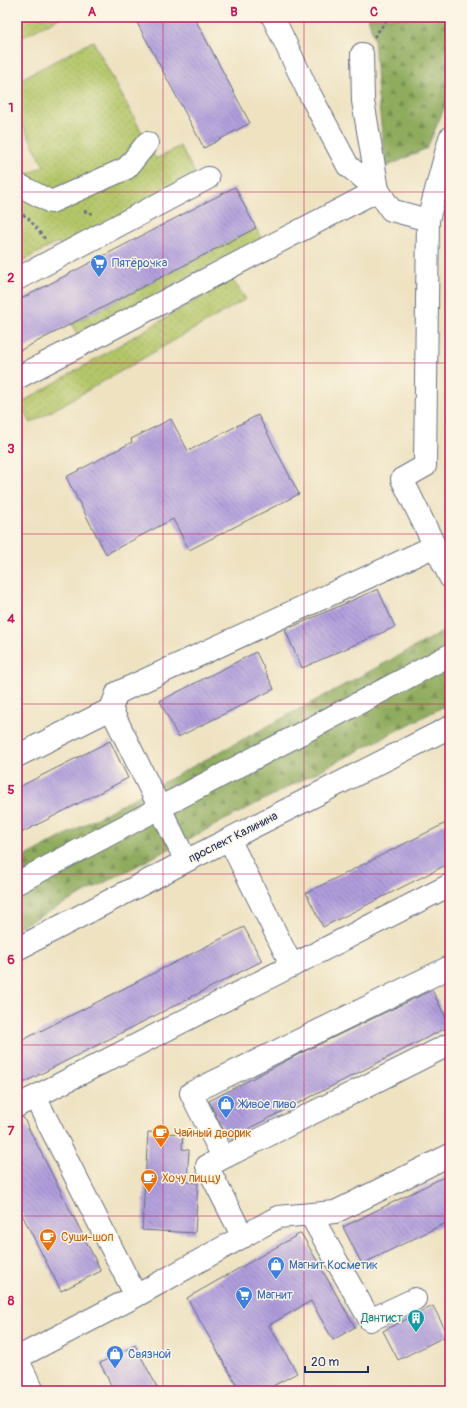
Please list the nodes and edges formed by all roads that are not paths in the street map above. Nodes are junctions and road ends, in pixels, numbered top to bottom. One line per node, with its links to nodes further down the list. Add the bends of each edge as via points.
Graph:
1 (273, 17): 7 (street, via 348,166)
2 (362, 54): 7 (street, via 363,101)
3 (450, 138): 8 (street)
4 (147, 143): 6 (street, via 127,168 51,202)
5 (208, 178): 9 (street)
6 (17, 184)
7 (378, 190): 8 (street, via 391,210); 10 (street)
8 (428, 220): 11 (street, via 425,466 402,479)
9 (17, 279)
10 (17, 378)
11 (442, 551): 12 (street); 14 (street, via 117,693)
12 (450, 577)
13 (450, 655): 17 (street)
14 (111, 709): 16 (street); 17 (street)
15 (450, 727): 18 (street, проспект Калинина)
16 (17, 756)
17 (160, 807): 19 (street); 20 (street)
18 (230, 839): 19 (street, проспект Калинина); 23 (street)
19 (186, 861): 22 (street, проспект Калинина)
20 (17, 883)
21 (450, 885): 23 (street)
22 (17, 949)
23 (292, 966): 26 (street)
24 (450, 967): 28 (street, via 191,1093)
25 (450, 1044): 28 (street)
26 (26, 1101): 31 (street)
27 (450, 1155): 29 (street, via 335,1212)
28 (223, 1157): 30 (street, via 207,1166)
29 (310, 1214): 30 (street, via 278,1217); 32 (street, via 370,1320)
30 (243, 1237): 31 (street)
31 (136, 1296): 33 (street)
32 (415, 1299)
33 (17, 1359): 34 (street)
34 (34, 1391)

